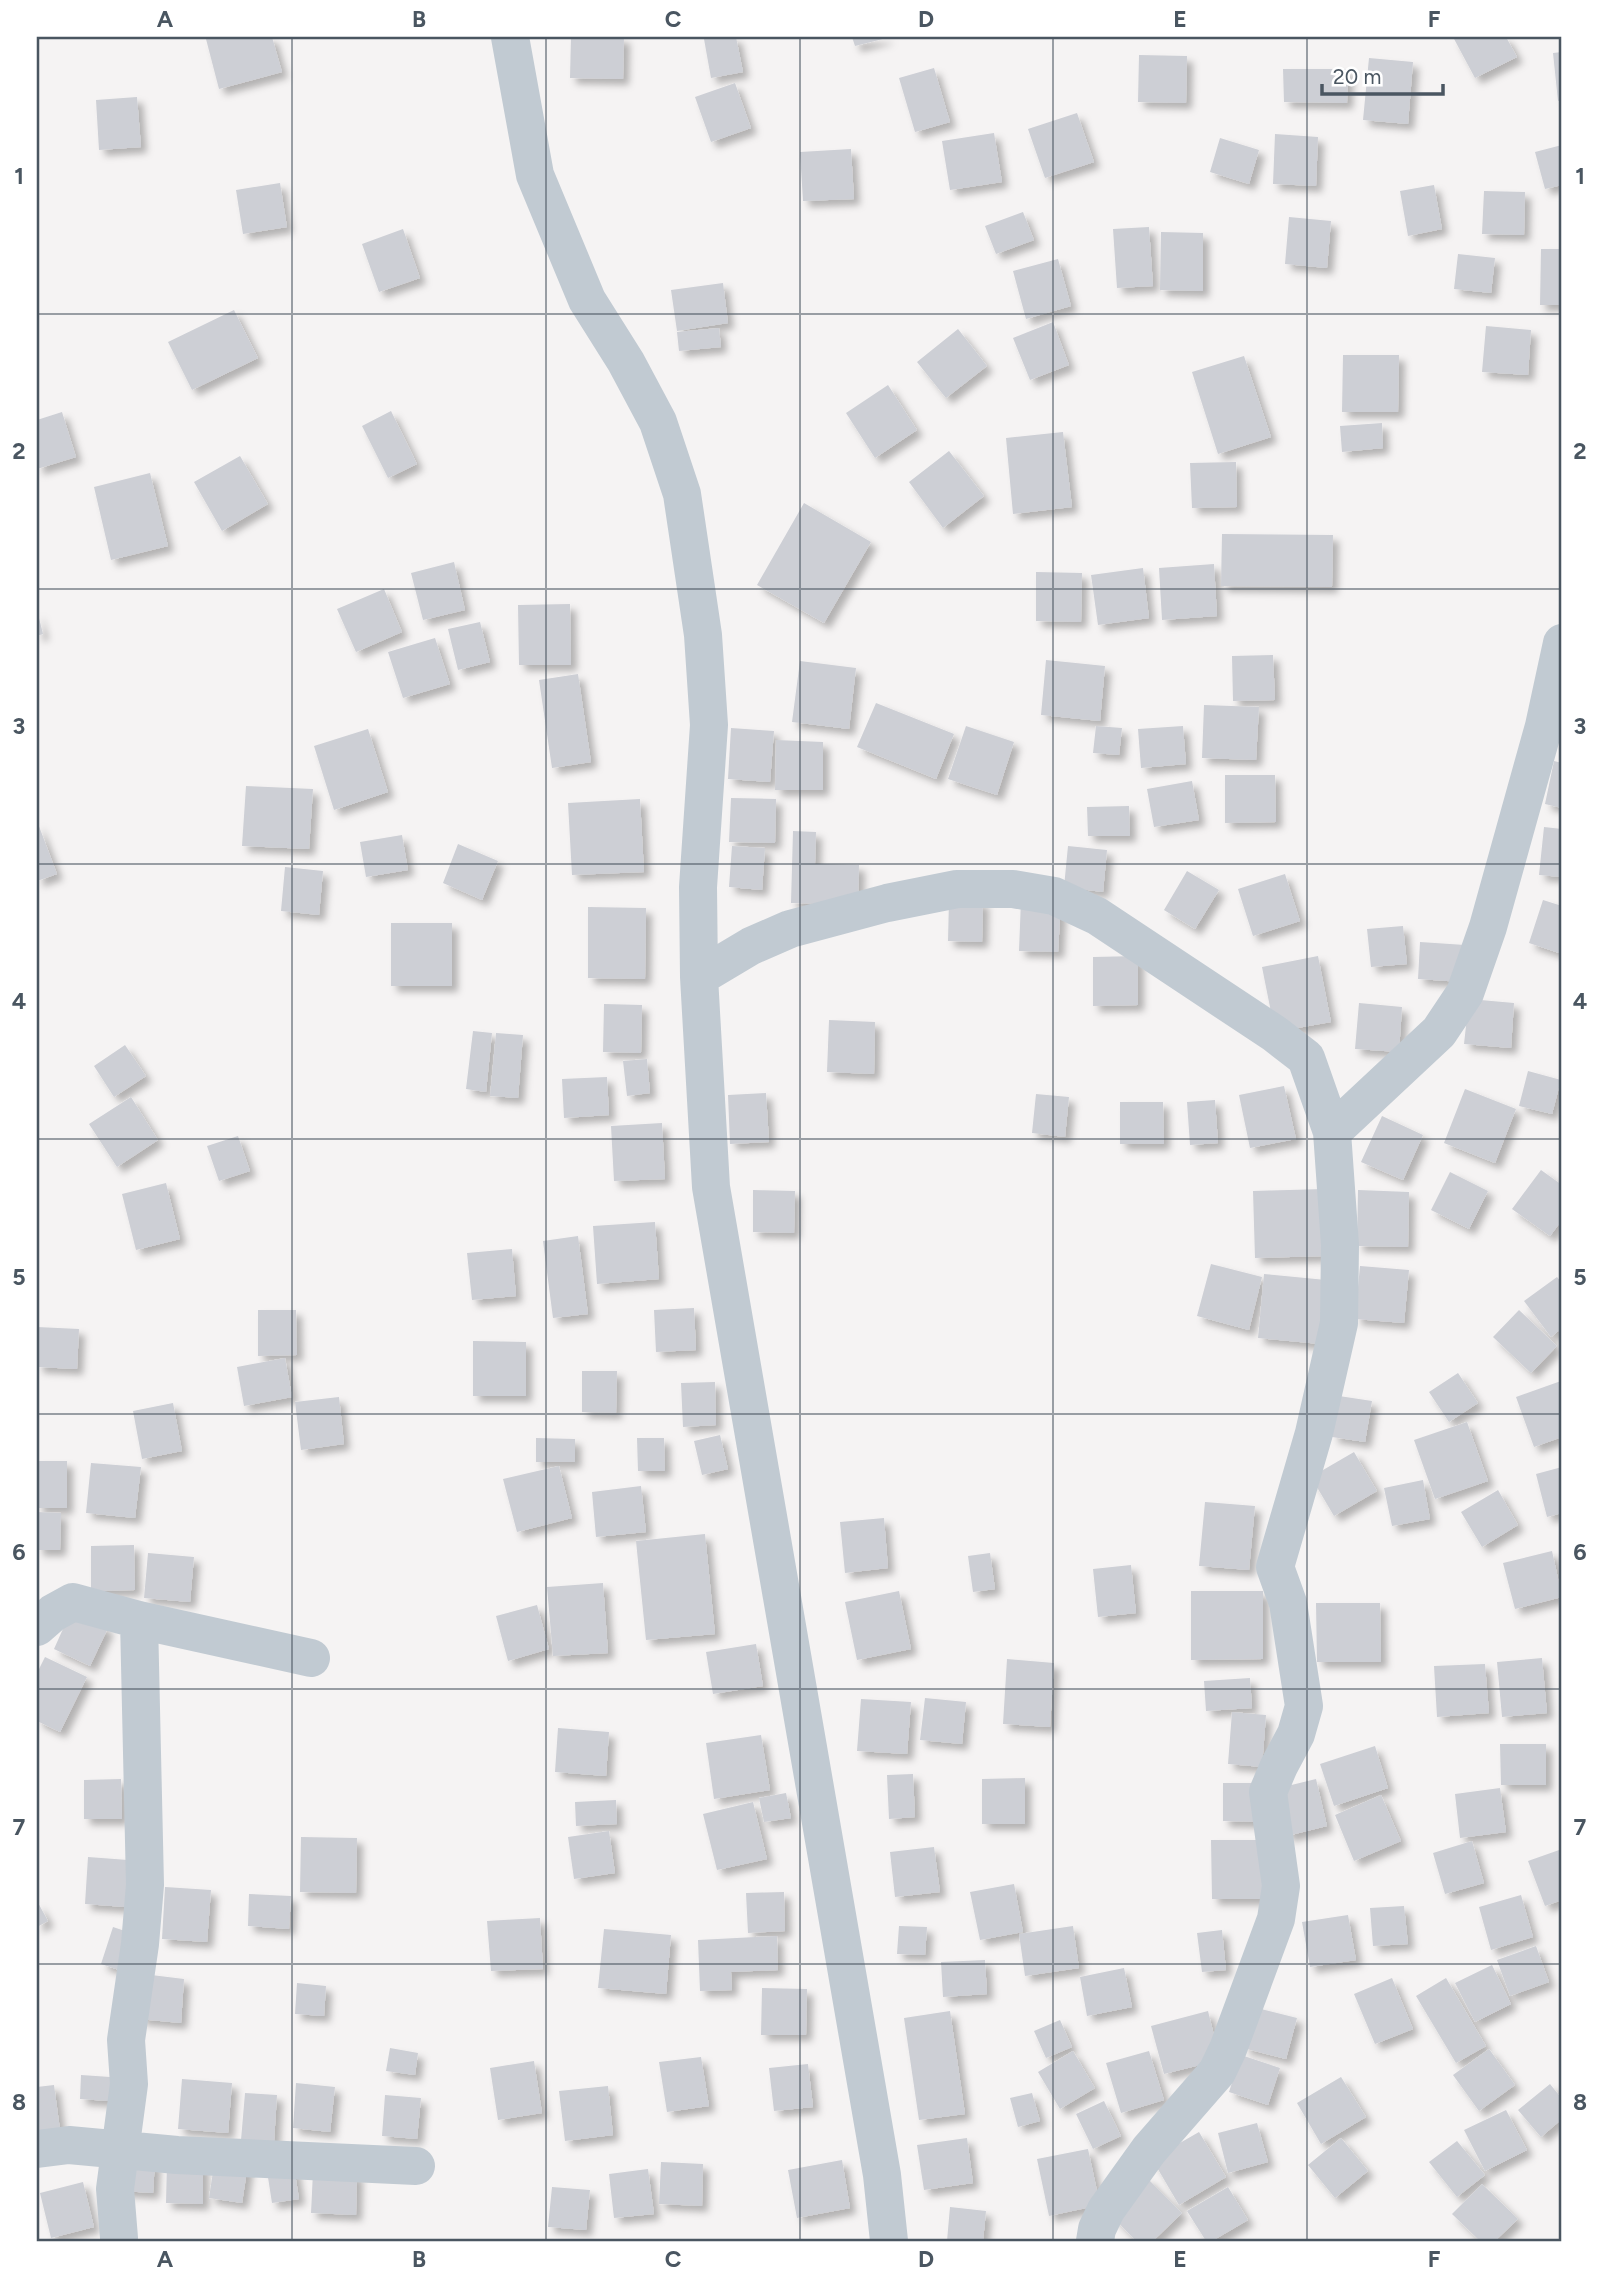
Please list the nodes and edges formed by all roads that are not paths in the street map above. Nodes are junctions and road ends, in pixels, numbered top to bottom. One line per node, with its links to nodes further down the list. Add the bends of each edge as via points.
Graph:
1 (510, 37): 3 (street, via 535,175 587,300 658,422 682,494 703,635 709,725 698,887)
2 (1562, 643): 4 (street, via 1541,740 1465,993 1439,1032)
3 (699, 977): 4 (street, via 790,929 887,903 957,889 1054,896 1097,916 1307,1058); 12 (street, via 710,1187 882,2175)
4 (1332, 1132): 13 (street, via 1340,1245 1339,1323 1314,1433 1275,1567 1288,1603 1304,1706 1297,1734 1268,1792 1281,1886 1276,1919 1217,2072 1149,2150 1106,2210)
5 (139, 1620): 6 (street, via 73,1602); 7 (street); 9 (street, via 145,1885 126,2040 129,2084)
6 (37, 1627)
7 (311, 1658)
8 (37, 2148): 9 (street)
9 (121, 2148): 10 (street, via 177,2155); 11 (street, via 115,2189)
10 (416, 2166)
11 (119, 2238)
12 (889, 2241)
13 (1096, 2241)

